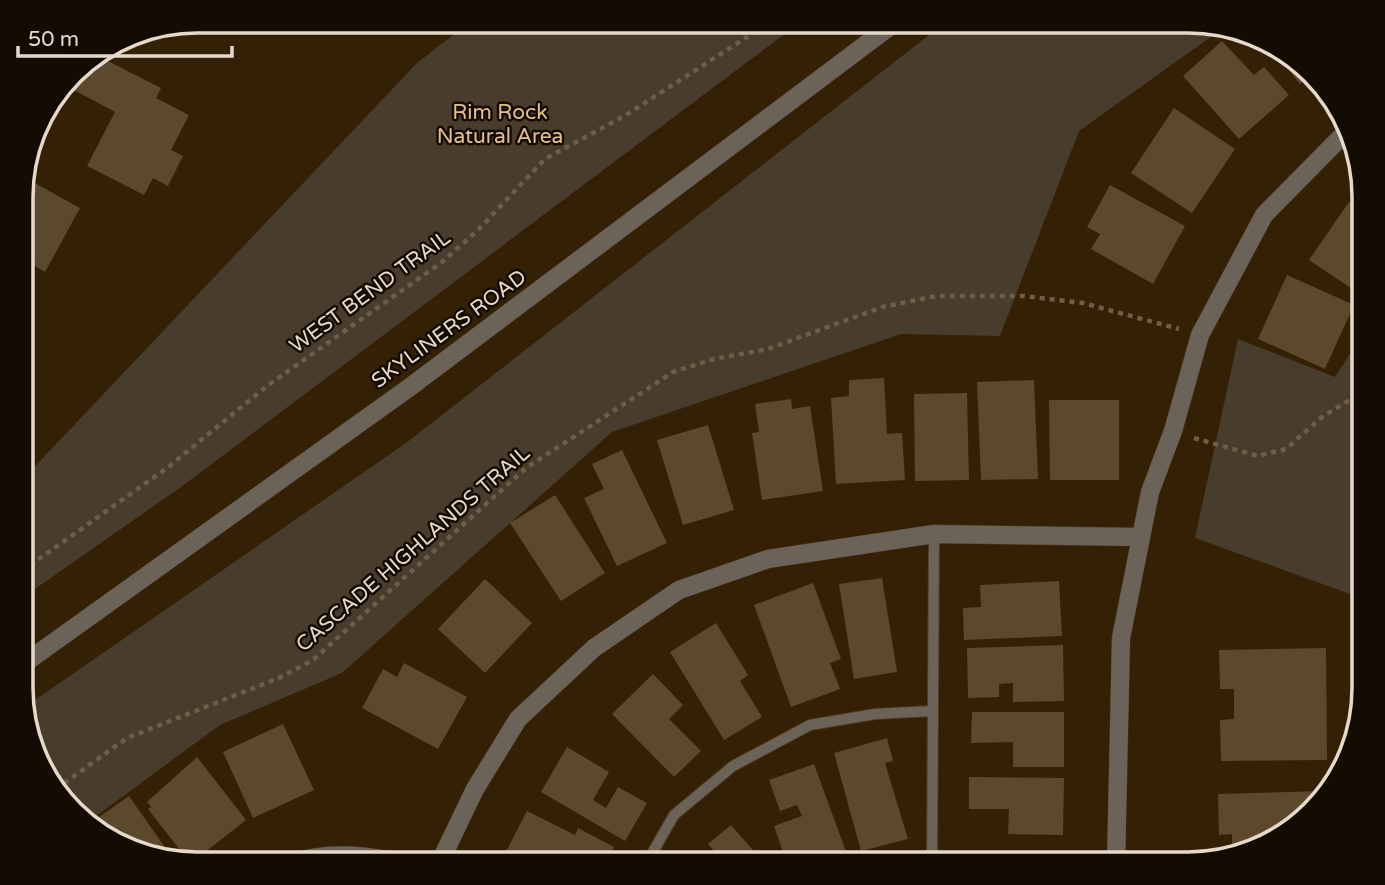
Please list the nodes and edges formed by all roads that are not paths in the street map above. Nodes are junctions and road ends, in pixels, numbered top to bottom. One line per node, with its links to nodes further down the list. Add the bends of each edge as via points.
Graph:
1 (881, 33): 5 (street, SKYLINERS ROAD, via 410,387)
2 (1340, 138): 4 (street, via 1264,215 1200,335)
3 (934, 534): 4 (street); 6 (lane); 9 (street, via 768,559 679,590 594,648 518,719 475,789)
4 (1140, 537): 8 (street, via 1121,638)
5 (33, 657)
6 (932, 711): 7 (lane); 10 (lane, via 875,714 810,725 733,766 674,815)
7 (932, 851)
8 (1116, 851)
9 (445, 852)
10 (653, 852)

